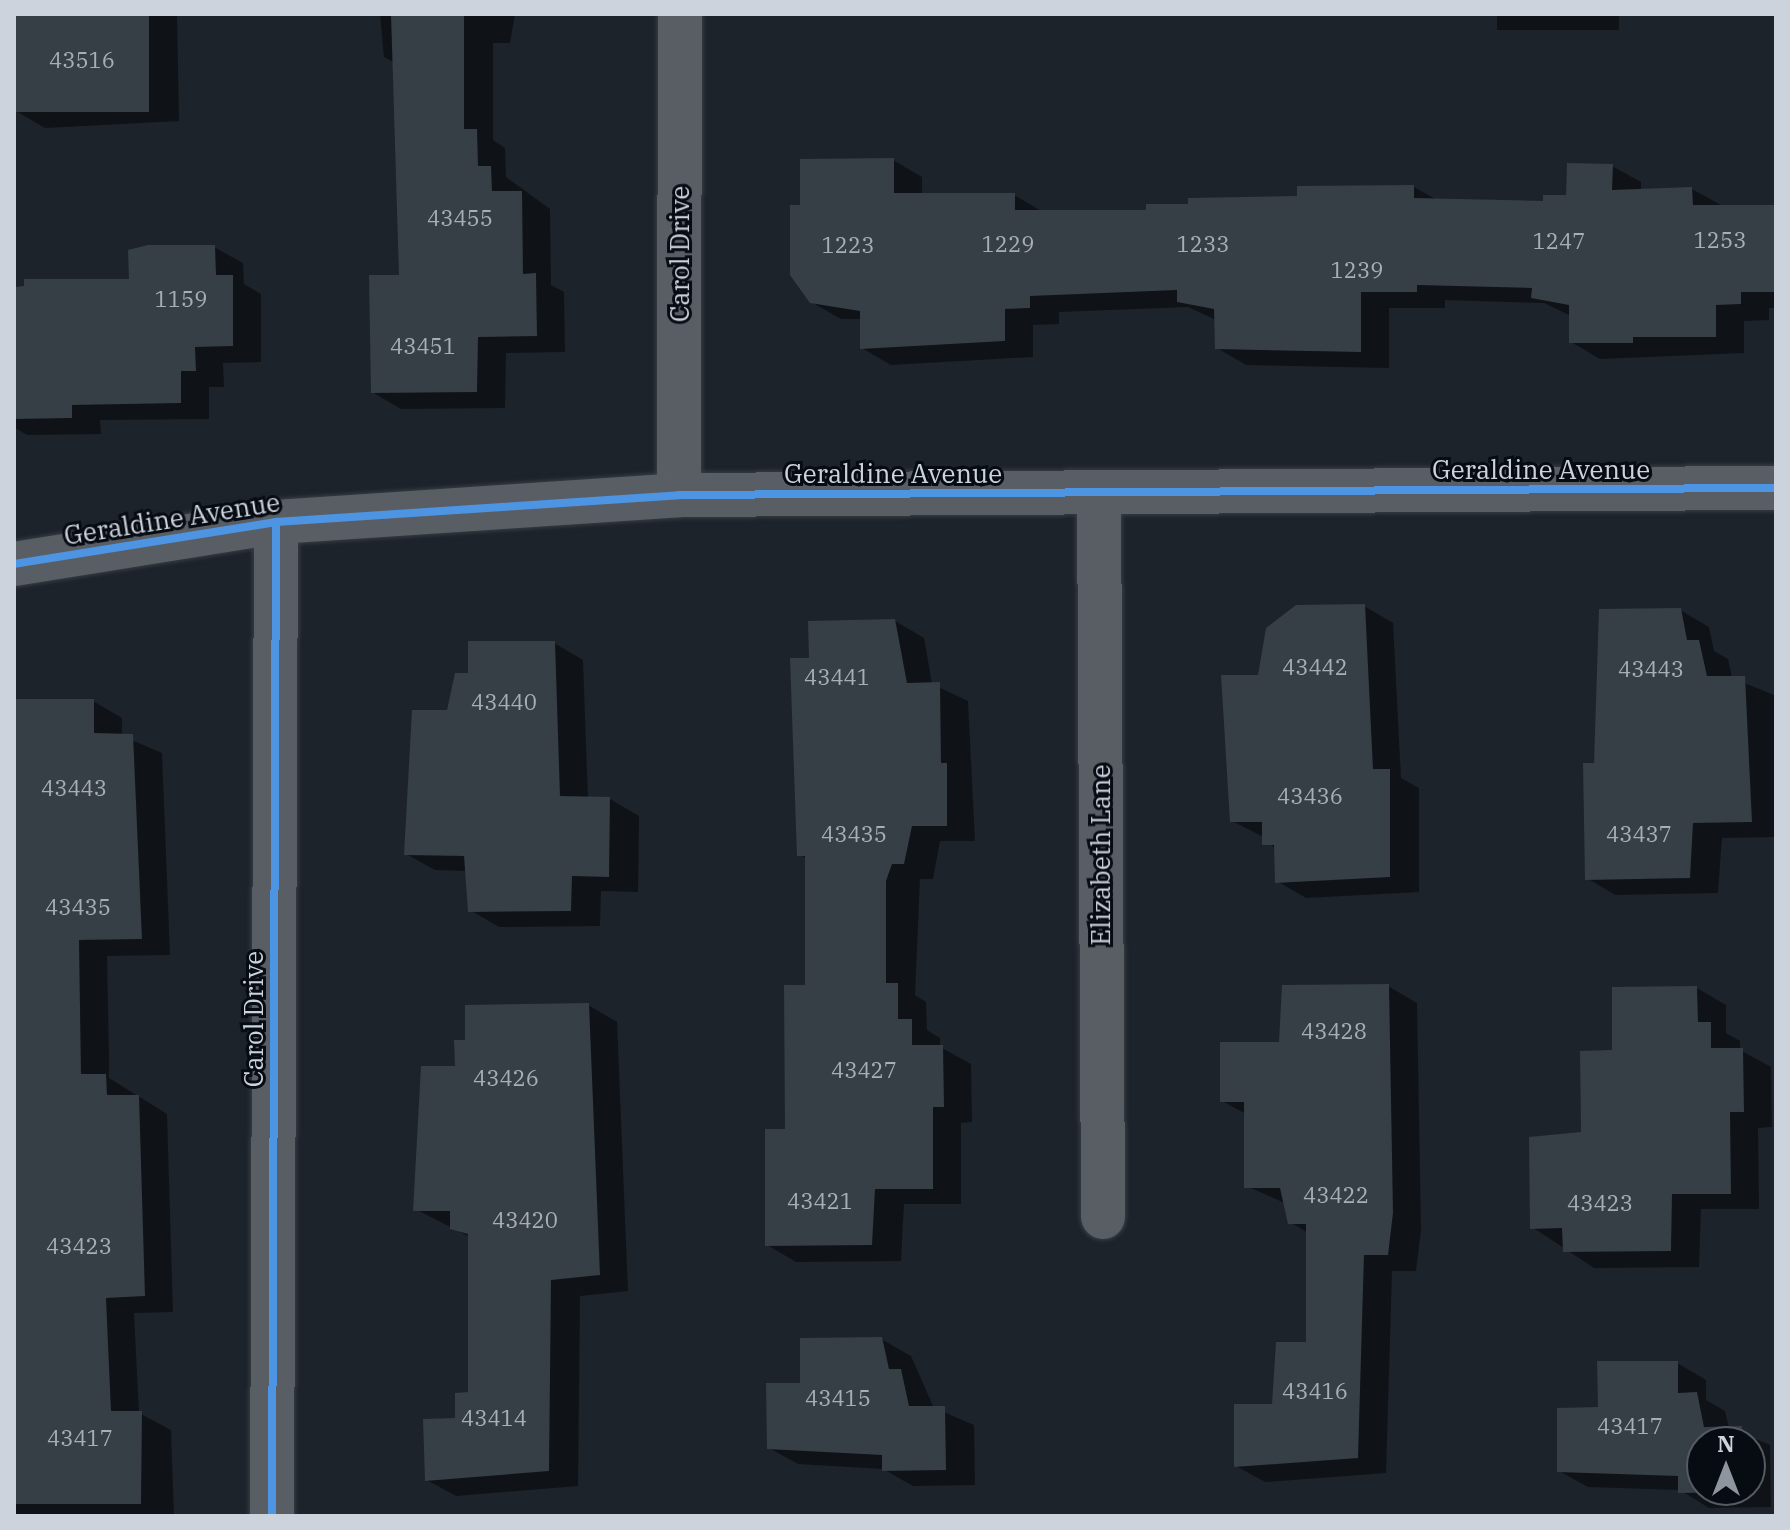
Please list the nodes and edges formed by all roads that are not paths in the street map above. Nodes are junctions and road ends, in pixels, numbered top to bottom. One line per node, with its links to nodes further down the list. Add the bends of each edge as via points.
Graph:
1 (680, 14): 4 (street, Carol Drive)
2 (1776, 488): 3 (street, Geraldine Avenue)
3 (1099, 493): 4 (street, Geraldine Avenue); 7 (street, Elizabeth Lane)
4 (679, 495): 5 (street, Geraldine Avenue)
5 (276, 522): 6 (street, Geraldine Avenue); 8 (street, Carol Drive)
6 (14, 564)
7 (1103, 1217)
8 (272, 1516)

